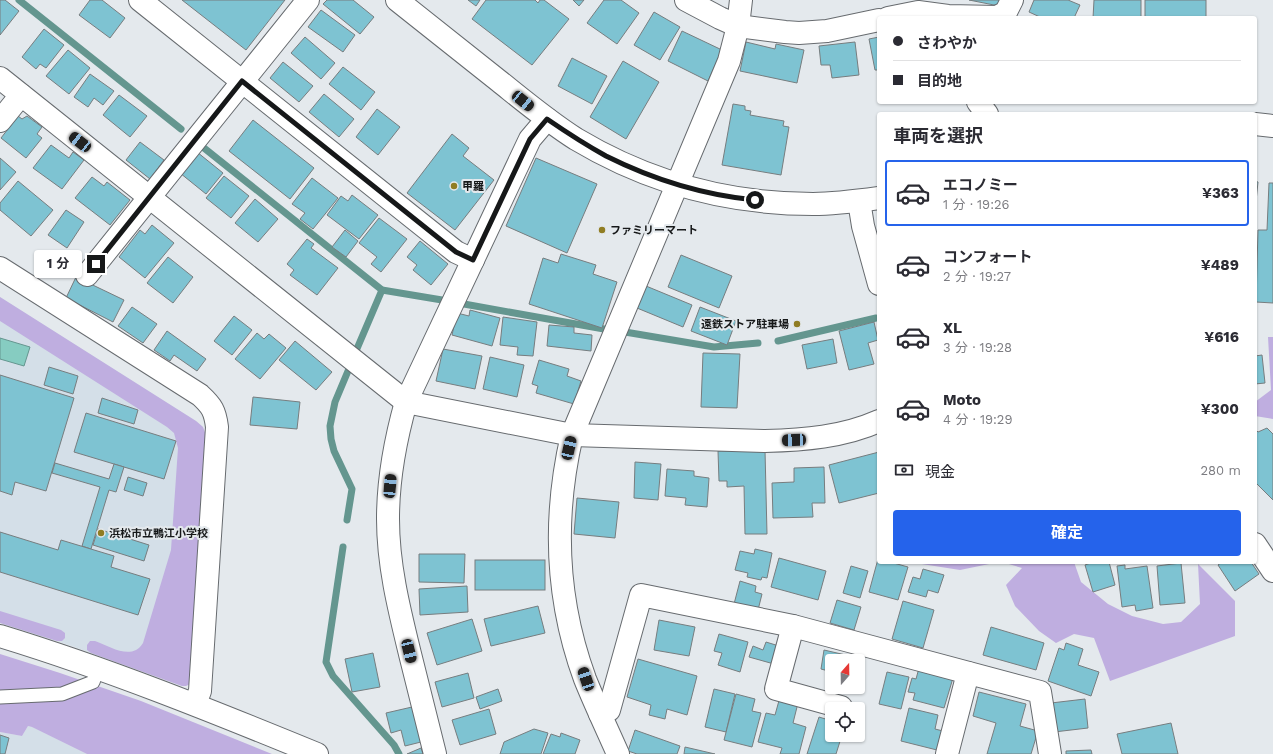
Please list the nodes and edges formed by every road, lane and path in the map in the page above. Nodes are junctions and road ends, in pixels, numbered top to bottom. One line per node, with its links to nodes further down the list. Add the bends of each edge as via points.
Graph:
1 (140, 0): 14 (street)
2 (308, 0): 14 (street)
3 (397, 0): 16 (street)
4 (686, 0): 12 (street)
5 (741, 0): 12 (street)
6 (1012, 0): 10 (street, via 1006,12)
7 (932, 11): 8 (street); 9 (street)
8 (898, 16)
9 (948, 16)
10 (1000, 16)
11 (877, 20): 12 (street, via 806,33)
12 (738, 26): 20 (street, via 729,62)
13 (0, 78): 15 (street)
14 (242, 81): 21 (street); 23 (street, via 456,252)
15 (21, 95): 17 (street); 21 (street)
16 (547, 119): 20 (street, via 607,156); 23 (street, via 530,139)
17 (0, 121)
18 (1257, 124): 19 (street)
19 (1273, 126)
20 (677, 184): 22 (street, via 743,199 778,203 814,204); 29 (street)
21 (150, 197): 25 (street); 27 (street)
22 (869, 200): 26 (street, via 863,226)
23 (473, 260): 27 (street)
24 (0, 268): 38 (street, via 200,395 215,414 217,427 200,691)
25 (87, 275)
26 (877, 277)
27 (406, 402): 29 (street); 41 (street, via 390,475 390,556 398,606)
28 (877, 422): 29 (street, via 850,431 794,440)
29 (572, 435): 39 (street, via 562,489 559,544 561,572 569,627)
30 (1257, 547): 31 (street)
31 (1273, 571)
32 (793, 626): 35 (street); 37 (street, via 776,689); 39 (street, via 641,595 609,710)
33 (0, 636): 34 (street)
34 (98, 668): 36 (lane, via 93,682 62,694); 38 (street)
35 (968, 673): 43 (street); 44 (street, via 1040,692)
36 (0, 697)
37 (825, 703)
38 (195, 704): 40 (street)
39 (600, 714): 42 (street)
40 (317, 754)
41 (435, 754)
42 (618, 754)
43 (947, 754)
44 (1050, 754)

